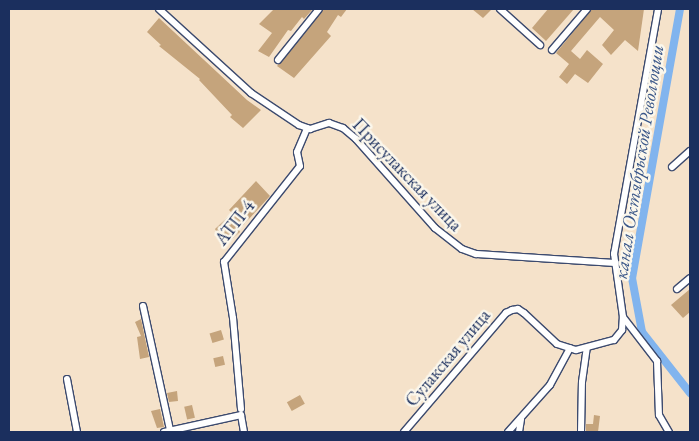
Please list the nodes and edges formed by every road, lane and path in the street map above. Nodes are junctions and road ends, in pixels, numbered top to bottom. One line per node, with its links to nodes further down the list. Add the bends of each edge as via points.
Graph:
1 (159, 9): 9 (street, via 251,93 299,126)
2 (319, 9): 8 (street)
3 (500, 9): 6 (street)
4 (587, 9): 7 (street)
5 (658, 9): 12 (street, Сулакская улица, via 614,254)
6 (540, 45)
7 (552, 50)
8 (278, 60)
9 (307, 128): 12 (street, Присулакская улица, via 329,122 343,128 435,228 462,249 476,254); 20 (street, АТП-4, via 297,152 300,166 224,262)
10 (690, 151): 11 (street)
11 (672, 167)
12 (616, 263): 16 (street, Сулакская улица)
13 (690, 278): 14 (street)
14 (677, 289)
15 (143, 306): 23 (street)
16 (623, 317): 18 (street, Сулакская улица, via 622,330 614,340); 22 (street, via 657,362)
17 (570, 348): 18 (street, Сулакская улица); 21 (street, via 550,385); 26 (street, Сулакская улица, via 557,344 518,309 506,313)
18 (587, 348): 29 (street, via 582,382)
19 (67, 379): 24 (street)
20 (241, 412): 23 (street); 25 (street)
21 (521, 418): 27 (street); 28 (street)
22 (663, 429): 30 (street)
23 (167, 431)
24 (77, 432)
25 (244, 432)
26 (404, 432)
27 (508, 432)
28 (519, 432)
29 (581, 432)
30 (669, 432)

